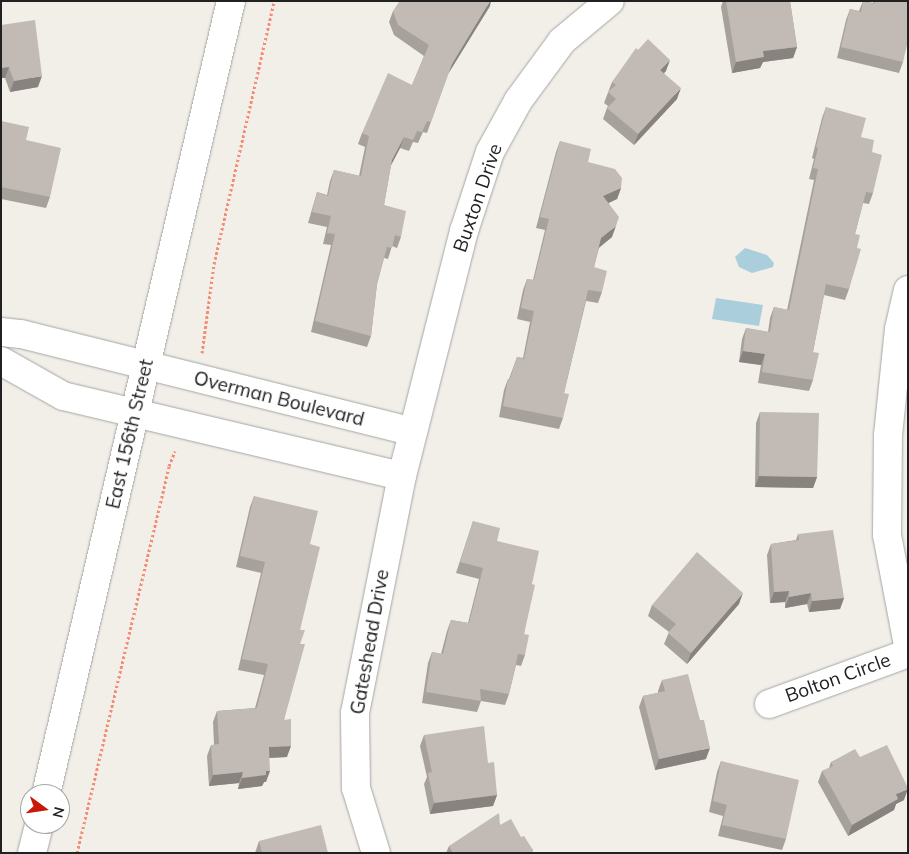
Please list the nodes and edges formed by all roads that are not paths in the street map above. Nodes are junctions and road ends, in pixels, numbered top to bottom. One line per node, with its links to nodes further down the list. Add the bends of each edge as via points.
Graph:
1 (231, 1): 6 (street, East 156th Street)
2 (610, 1): 8 (street, Buxton Drive, via 562,41 518,101 490,152 464,231)
3 (908, 290): 10 (street, via 899,329 888,435 886,535)
4 (1, 332): 6 (street, Overman Boulevard, via 21,334)
5 (1, 362): 7 (street, via 63,396)
6 (146, 366): 7 (street, East 156th Street); 8 (street, Overman Boulevard)
7 (135, 413): 9 (street); 13 (street, East 156th Street)
8 (412, 432): 9 (street, Gateshead Drive)
9 (402, 476): 16 (street, Gateshead Drive, via 355,713 356,788)
10 (908, 645)
11 (908, 653): 12 (street, Bolton Circle)
12 (769, 704)
13 (48, 784)
14 (37, 834): 15 (street)
15 (32, 853)
16 (376, 853)

